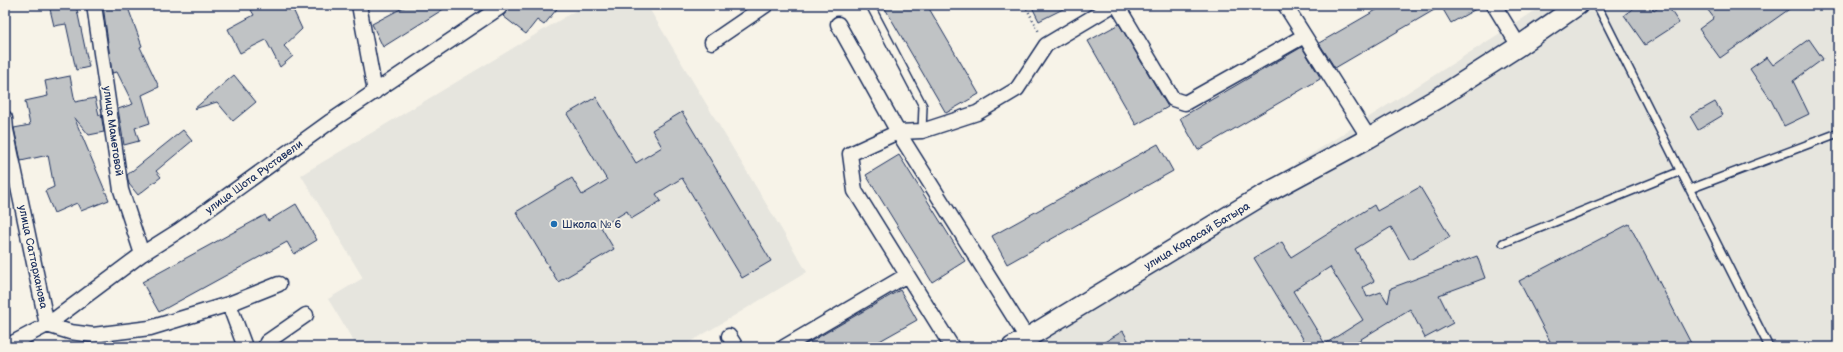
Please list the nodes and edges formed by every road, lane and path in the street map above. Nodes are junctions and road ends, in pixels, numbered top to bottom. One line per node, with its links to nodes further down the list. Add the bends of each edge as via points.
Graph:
1 (94, 5): 27 (street, улица Маметовой, via 121,190)
2 (359, 5): 18 (street)
3 (501, 5): 18 (street, улица Шота Руставели)
4 (766, 5): 15 (street)
5 (870, 5): 20 (lane, via 923,106)
6 (1025, 5): 16 (path)
7 (1113, 5): 16 (street)
8 (1117, 5): 14 (street, via 1173,99 1185,103)
9 (1285, 5): 14 (street)
10 (1494, 5): 17 (street)
11 (1578, 5): 17 (main road, улица Карасай Батыра)
12 (1597, 5): 24 (lane)
13 (838, 24): 21 (street, улица Карасай Батыра)
14 (1304, 36): 23 (street)
15 (712, 42)
16 (1046, 45): 20 (street, via 1017,89 976,113)
17 (1519, 46): 23 (main road, улица Карасай Батыра)
18 (374, 92): 27 (street, улица Шота Руставели)
19 (5, 118): 32 (street, улица Саттарханова)
20 (922, 131): 21 (street)
21 (898, 132): 28 (street, via 850,154 855,191); 33 (street, улица Карасай Батыра)
22 (1838, 133): 25 (lane)
23 (1369, 138): 33 (main road, улица Карасай Батыра, via 1263,195)
24 (1681, 171): 25 (lane); 26 (lane)
25 (1690, 189): 39 (lane)
26 (1503, 243)
27 (142, 254): 32 (street, улица Шота Руставели)
28 (907, 275): 37 (street); 38 (street)
29 (279, 284): 30 (street)
30 (229, 304): 32 (street, via 150,328 100,334 70,332); 35 (street)
31 (306, 315): 36 (street, via 268,342)
32 (47, 325): 34 (street, улица Шота Руставели)
33 (1020, 343)
34 (5, 347)
35 (245, 347)
36 (265, 347)
37 (784, 347)
38 (952, 347)
39 (1769, 347)

